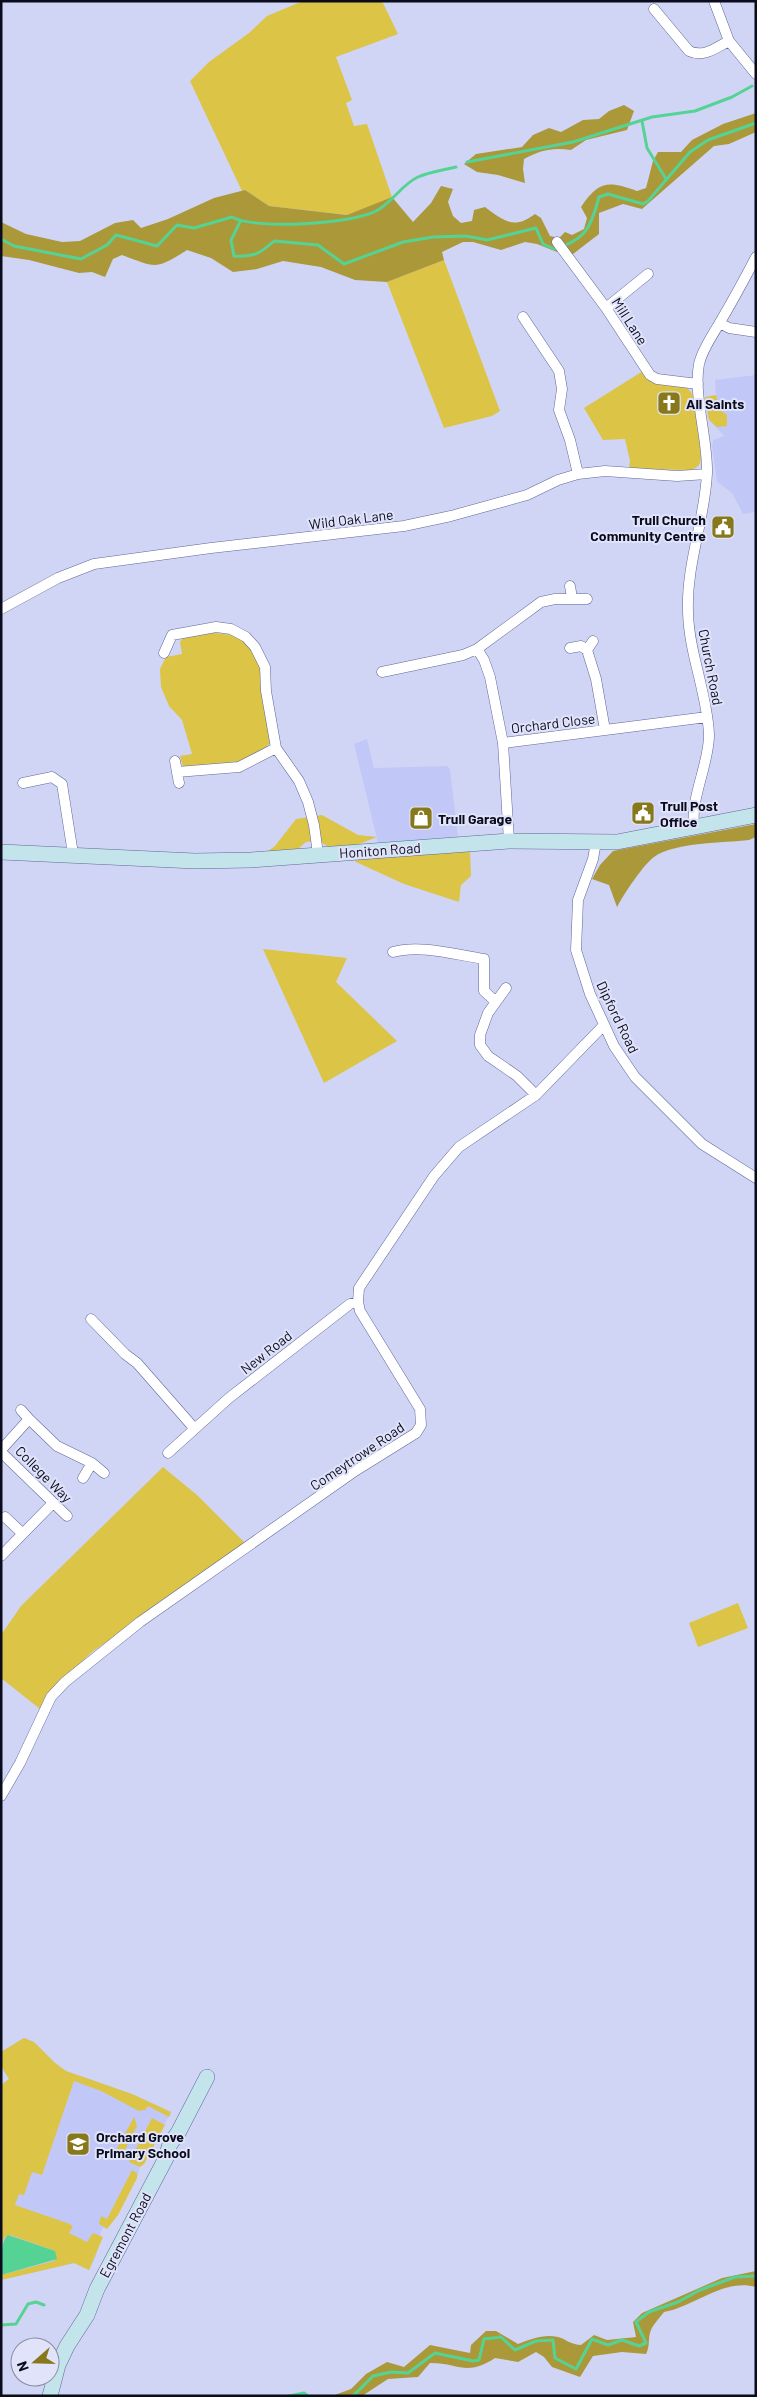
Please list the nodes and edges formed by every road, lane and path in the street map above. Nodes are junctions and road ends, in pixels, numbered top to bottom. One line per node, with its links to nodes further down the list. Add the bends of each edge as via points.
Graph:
1 (714, 1): 3 (street)
2 (654, 9): 3 (street, via 667,15 689,51 697,55)
3 (729, 41): 4 (street)
4 (756, 74)
5 (557, 242): 8 (street, Mill Lane)
6 (756, 257): 10 (street, Church Road)
7 (648, 274): 8 (street)
8 (606, 308): 12 (street, Mill Lane, via 650,375 657,379)
9 (523, 317): 13 (street, via 559,371 562,389 558,410)
10 (720, 323): 11 (street); 12 (street, Church Road, via 699,364)
11 (756, 332)
12 (698, 384): 14 (street, Church Road)
13 (578, 474): 14 (street, Wild Oak Lane, via 605,471); 18 (street, Wild Oak Lane, via 527,495 404,526 94,564 58,578)
14 (707, 474): 23 (street, Church Road, via 691,565 688,611 693,658)
15 (570, 586): 16 (street)
16 (572, 598): 17 (street); 20 (street, via 541,602)
17 (587, 599)
18 (1, 609)
19 (570, 648): 24 (street, Orchard Close, via 590,646)
20 (477, 649): 22 (street, via 463,655); 25 (street, via 490,676)
21 (164, 653): 26 (street, via 172,635 186,631 216,627 231,629 246,637 255,646 265,667)
22 (387, 668)
23 (707, 717): 24 (street, Orchard Close); 30 (street, Church Road, via 709,748 694,815)
24 (605, 730): 25 (street, Orchard Close)
25 (503, 743): 31 (street)
26 (276, 748): 27 (street, via 240,767 178,778); 35 (street, via 295,774 308,802)
27 (175, 761)
28 (23, 783): 34 (street, via 52,777 62,784)
29 (756, 815): 30 (street, Honiton Road)
30 (695, 827): 32 (street, Honiton Road, via 640,839)
31 (509, 841): 32 (street, Honiton Road); 35 (street, Honiton Road)
32 (596, 842): 39 (street, Dipford Road, via 578,900 575,938 581,969)
33 (1, 852): 34 (street, Honiton Road)
34 (74, 854): 35 (street, Honiton Road, via 195,861)
35 (318, 854)
36 (393, 952): 38 (street, via 403,949 484,954 484,991)
37 (506, 988): 38 (street)
38 (495, 1001): 40 (street, via 485,1020 480,1044 488,1056 518,1076)
39 (604, 1025): 40 (street); 41 (street, Dipford Road, via 624,1063 686,1129 702,1144)
40 (536, 1095): 42 (street, via 459,1148 434,1176 390,1246 364,1279 359,1288)
41 (756, 1178)
42 (358, 1302): 46 (street, New Road, via 350,1304); 57 (street, Comeytrowe Road, via 360,1311 420,1409 420,1425 416,1433 361,1467 140,1622 65,1682 51,1697)
43 (91, 1318): 46 (street, via 147,1374)
44 (21, 1410): 45 (street)
45 (29, 1419): 47 (street); 49 (street, via 57,1446)
46 (194, 1428): 48 (street, New Road)
47 (1, 1451): 52 (street, College Way)
48 (168, 1452)
49 (92, 1463): 50 (street); 51 (street)
50 (104, 1473)
51 (83, 1478)
52 (53, 1503): 53 (street, College Way); 55 (street)
53 (67, 1516)
54 (5, 1517): 55 (street)
55 (22, 1533): 56 (street)
56 (1, 1556)
57 (1, 1796)
58 (207, 2077): 59 (street, Egremont Road, via 170,2144 166,2158 97,2289 87,2315 67,2346)
59 (50, 2396)

